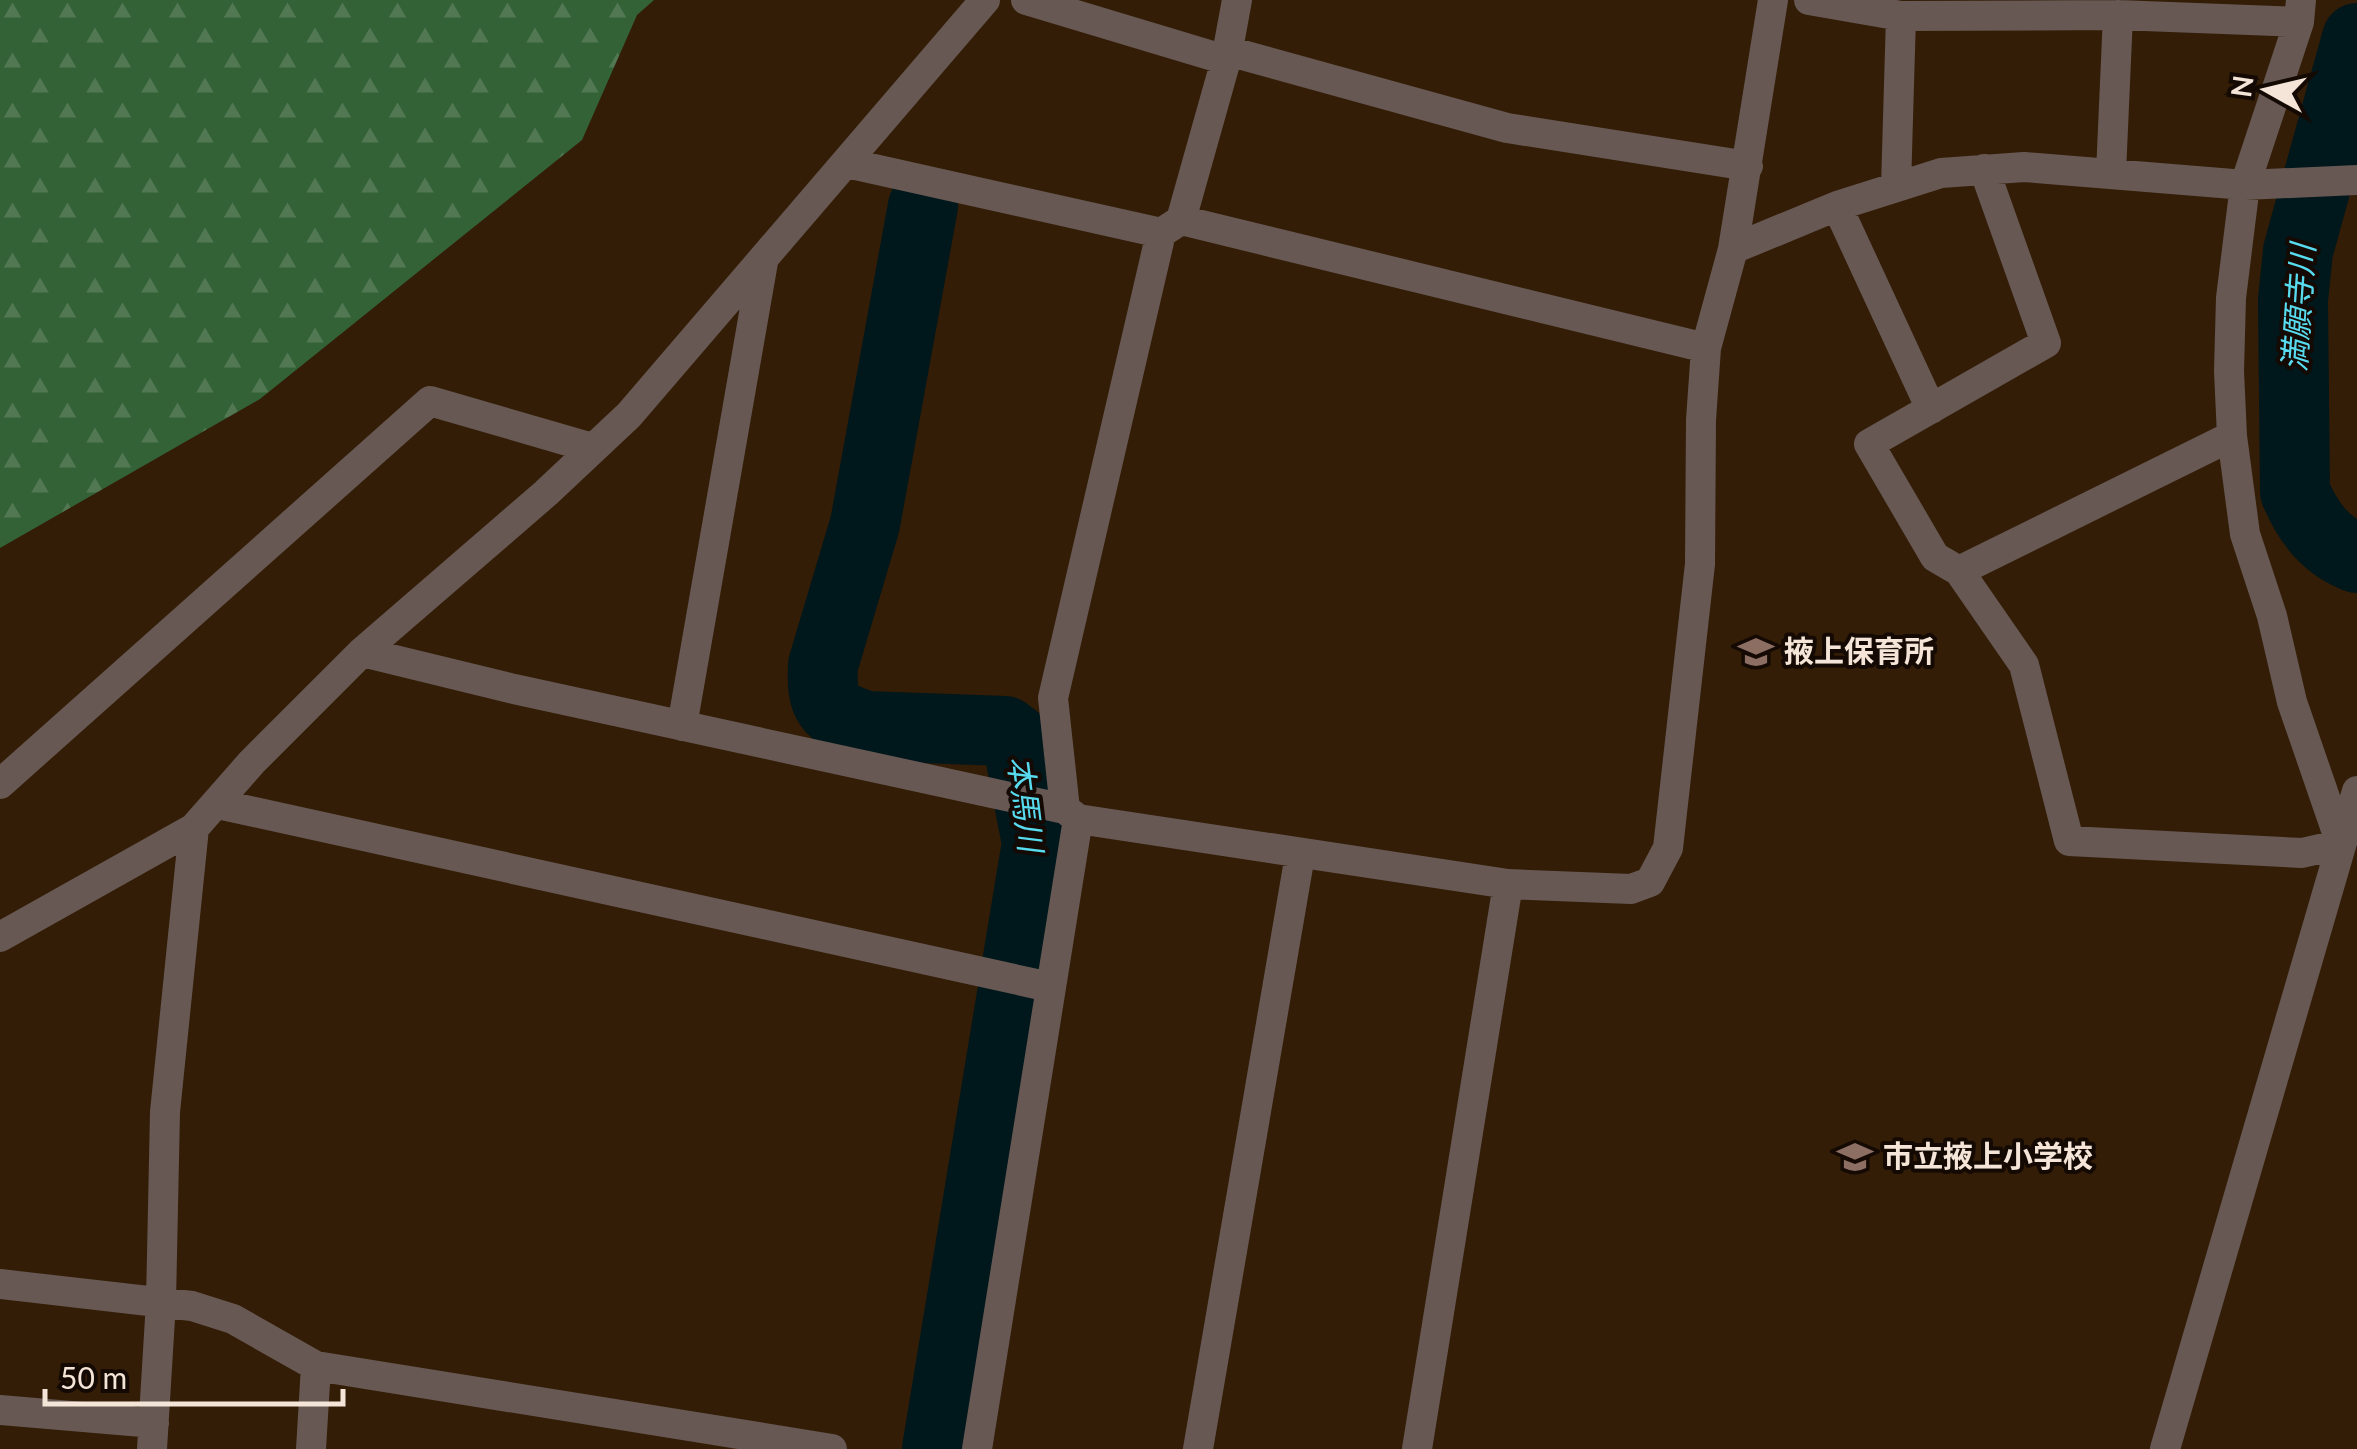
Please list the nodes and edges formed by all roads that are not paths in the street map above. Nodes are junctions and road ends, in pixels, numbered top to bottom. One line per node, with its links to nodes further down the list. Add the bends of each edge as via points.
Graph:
1 (985, 0): 10 (street)
2 (1026, 0): 9 (street)
3 (1237, 0): 9 (street)
4 (1773, 0): 11 (street)
5 (1809, 0): 8 (street)
6 (2300, 11): 7 (street); 15 (street)
7 (2118, 14): 8 (street); 13 (street)
8 (1901, 16): 16 (street)
9 (1227, 56): 11 (street, via 1507,128); 18 (street)
10 (847, 163): 18 (street); 20 (street)
11 (1748, 166): 19 (street)
12 (1984, 169): 13 (street); 16 (street, via 1941,173); 22 (street, via 2046,344)
13 (2111, 173): 15 (street)
14 (2350, 180): 15 (street)
15 (2259, 184): 23 (street, via 2231,298)
16 (1896, 188): 17 (street)
17 (1837, 206): 19 (street); 22 (street)
18 (1171, 227): 21 (street); 31 (street, via 1053,698)
19 (1733, 249): 21 (street)
20 (763, 262): 24 (street, via 630,415); 27 (street)
21 (1706, 348): 35 (street, via 1700,564 1668,848 1650,882 1631,889)
22 (1932, 409): 25 (street, via 1869,444 1935,557)
23 (2232, 436): 25 (street); 33 (street, via 2245,534)
24 (592, 448): 26 (street); 28 (street, via 430,402)
25 (1959, 570): 33 (street, via 2024,664 2069,842 2302,853)
26 (362, 652): 27 (street); 30 (street)
27 (682, 726): 31 (street)
28 (0, 784)
29 (2357, 792): 33 (street)
30 (218, 804): 32 (street); 37 (street)
31 (1062, 811): 34 (street); 37 (street)
32 (194, 828): 36 (street); 39 (street, via 165,1112)
33 (2341, 844): 48 (street)
34 (1300, 855): 35 (street); 46 (street)
35 (1508, 884): 47 (street)
36 (0, 938)
37 (1039, 985): 45 (street)
38 (0, 1284): 39 (street)
39 (160, 1302): 40 (street, via 233,1319); 42 (street)
40 (316, 1366): 43 (street); 44 (street)
41 (0, 1410): 42 (street)
42 (153, 1436)
43 (311, 1449)
44 (832, 1449)
45 (977, 1449)
46 (1198, 1449)
47 (1416, 1449)
48 (2165, 1449)

